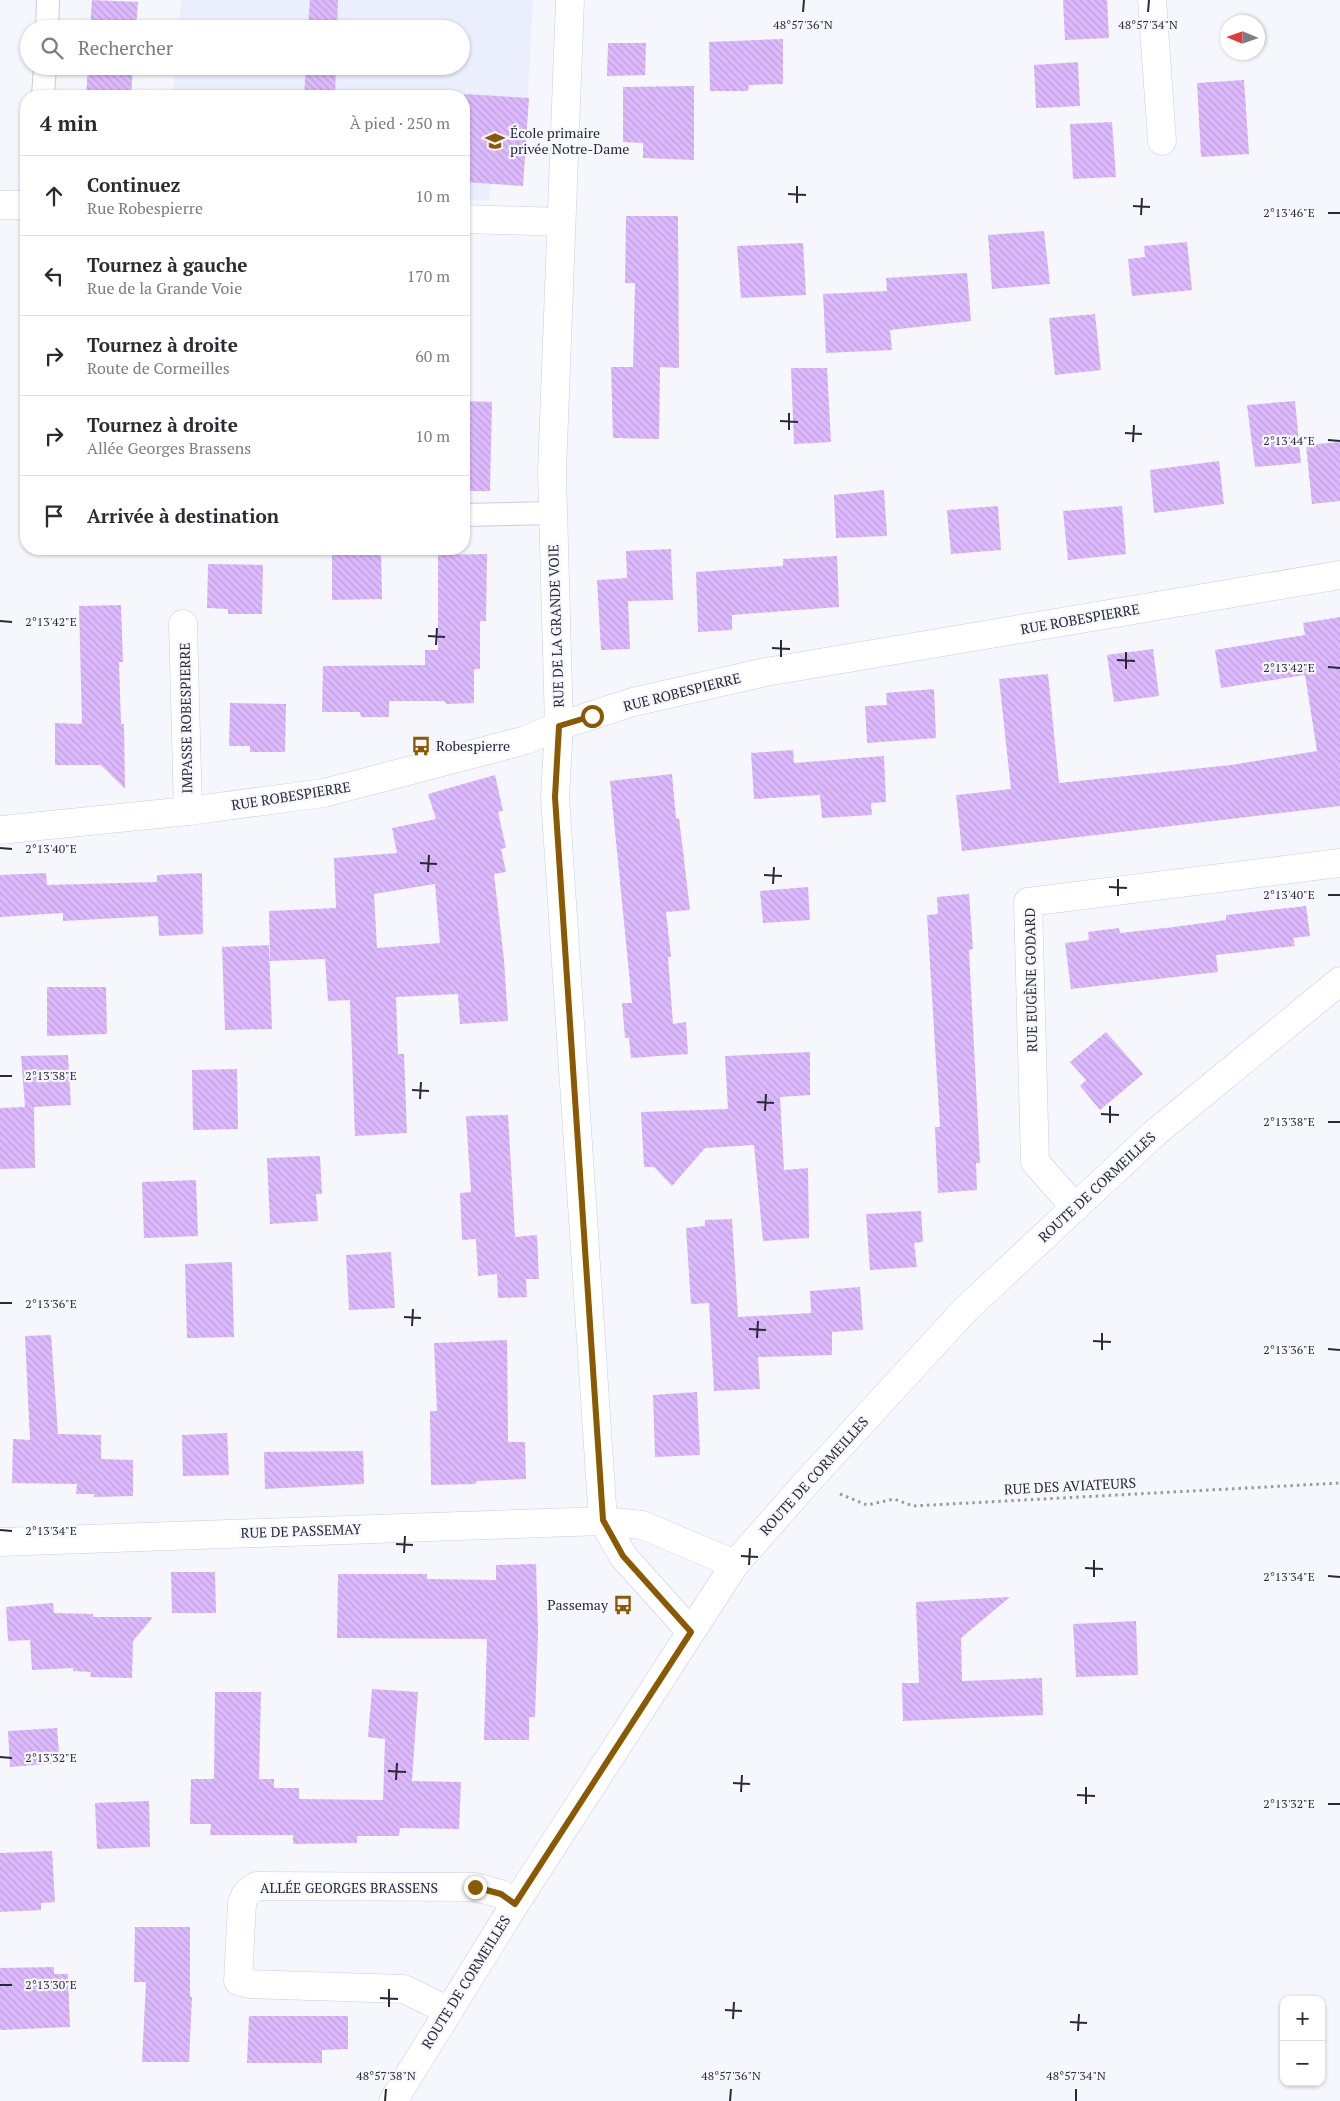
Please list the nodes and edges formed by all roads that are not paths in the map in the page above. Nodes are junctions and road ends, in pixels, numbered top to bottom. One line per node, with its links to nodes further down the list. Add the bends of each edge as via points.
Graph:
1 (48, 0): 4 (lane)
2 (570, 0): 11 (street, RUE DE LA GRANDE VOIE)
3 (1152, 0): 7 (street)
4 (47, 20)
5 (44, 75): 6 (lane)
6 (43, 90)
7 (1162, 141)
8 (0, 205): 9 (street)
9 (20, 205)
10 (470, 219): 11 (street)
11 (561, 222): 12 (street, RUE DE LA GRANDE VOIE)
12 (553, 512): 13 (lane); 16 (street, RUE DE LA GRANDE VOIE)
13 (470, 515)
14 (1340, 575): 16 (street, RUE ROBESPIERRE, via 766,672 633,702)
15 (183, 624): 17 (street, IMPASSE ROBESPIERRE)
16 (559, 726): 17 (street, RUE ROBESPIERRE, via 526,740 324,793); 22 (street, RUE DE LA GRANDE VOIE, via 555,797)
17 (188, 812): 18 (street, RUE ROBESPIERRE)
18 (0, 830)
19 (1340, 862): 21 (street, RUE EUGÈNE GODARD, via 1028,902 1035,1162)
20 (1340, 981): 21 (street, ROUTE DE CORMEILLES, via 1156,1132)
21 (1075, 1207): 24 (street, ROUTE DE CORMEILLES, via 966,1309)
22 (603, 1520): 23 (street, RUE DE PASSEMAY); 24 (street, via 642,1525); 25 (street, RUE DE LA GRANDE VOIE, via 623,1556)
23 (0, 1542)
24 (735, 1564): 25 (street, ROUTE DE CORMEILLES)
25 (691, 1632): 26 (street, ROUTE DE CORMEILLES)
26 (515, 1904): 27 (street, ROUTE DE CORMEILLES); 27 (street, ALLÉE GEORGES BRASSENS, via 501,1894 475,1887 256,1886 246,1894 242,1903 238,1981 404,1989)
27 (449, 2010): 28 (street, ROUTE DE CORMEILLES)
28 (394, 2101)

